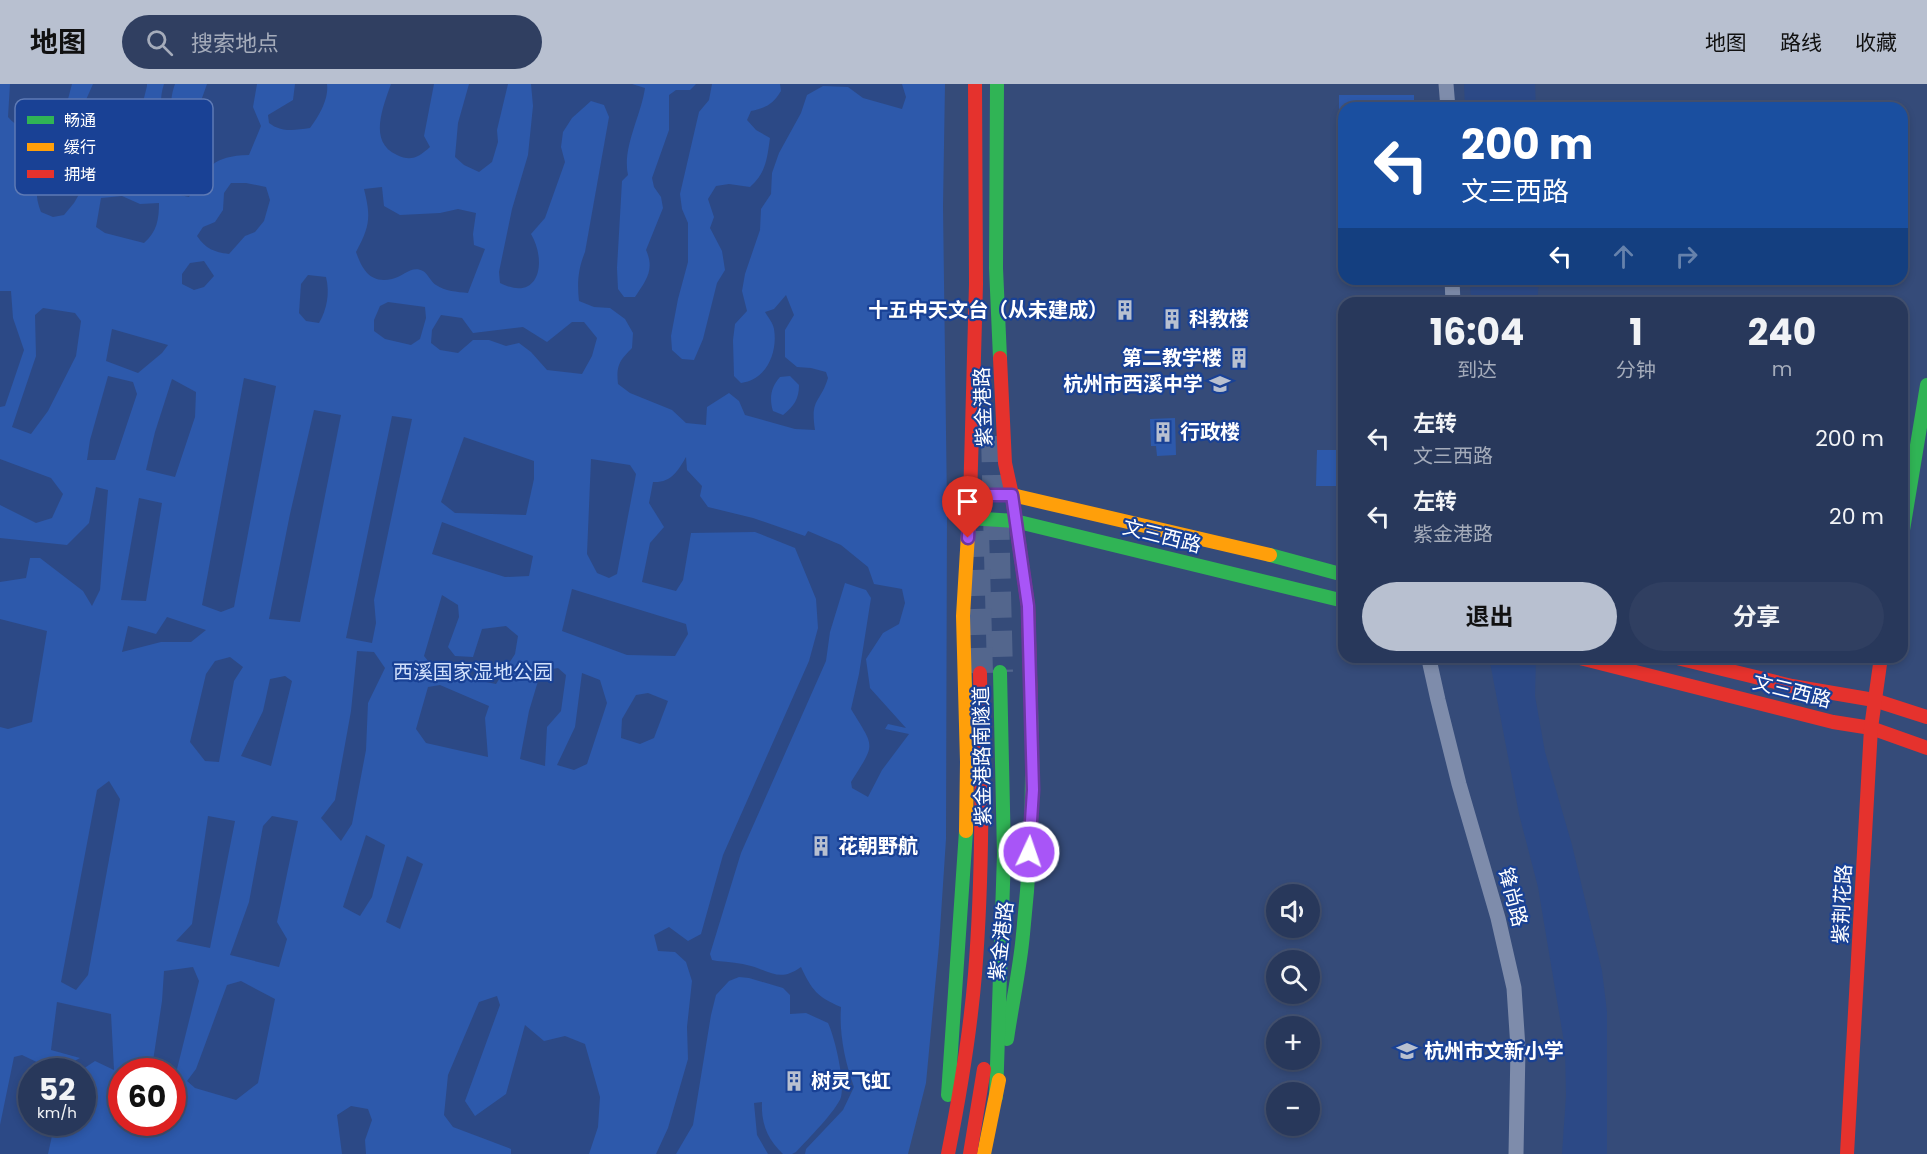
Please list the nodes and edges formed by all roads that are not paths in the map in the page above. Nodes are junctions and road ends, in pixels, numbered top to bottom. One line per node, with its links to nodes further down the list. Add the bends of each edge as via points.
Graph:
1 (975, 84): 6 (main road, 紫金港路, via 976,284)
2 (997, 84): 7 (main road, 紫金港路, via 996,268 1005,463)
3 (1446, 84): 4 (street)
4 (1448, 102)
5 (1927, 385): 8 (main road)
6 (970, 495): 7 (main road, 文三西路); 9 (main road, 紫金港路)
7 (1012, 495): 10 (main road, 紫金港路); 11 (main road, 文三西路)
8 (1908, 500)
9 (969, 518): 10 (main road, 文三西路); 25 (main road, 紫金港路, via 963,616 966,851)
10 (1015, 521): 12 (main road, 文三西路); 26 (main road, 紫金港路, via 1028,606 1033,790 1023,936)
11 (1338, 573)
12 (1338, 600)
13 (1430, 663): 31 (street, 锋尚路, via 1514,988 1518,1048)
14 (1600, 663): 21 (main road, 文三西路, via 1833,722)
15 (1725, 663): 19 (main road, 文三西路, via 1792,686)
16 (1880, 663): 19 (main road, 紫荆花路)
17 (1000, 672): 24 (main road, 紫金港路南隧道, via 1004,809)
18 (980, 674): 23 (main road, 紫金港路南隧道)
19 (1874, 700): 20 (main road, 文三西路); 21 (main road, 紫荆花路)
20 (1927, 717)
21 (1871, 728): 22 (main road, 文三西路); 32 (main road, 紫荆花路)
22 (1927, 748)
23 (980, 906): 25 (main road); 28 (main road, 紫金港路, via 967,1036)
24 (1000, 910): 26 (main road); 29 (main road, 紫金港路, via 988,1041)
25 (950, 1088): 27 (main road, 紫金港路)
26 (996, 1097): 30 (main road, 紫金港路)
27 (936, 1154)
28 (948, 1154)
29 (970, 1154)
30 (984, 1154)
31 (1516, 1154)
32 (1847, 1154)

